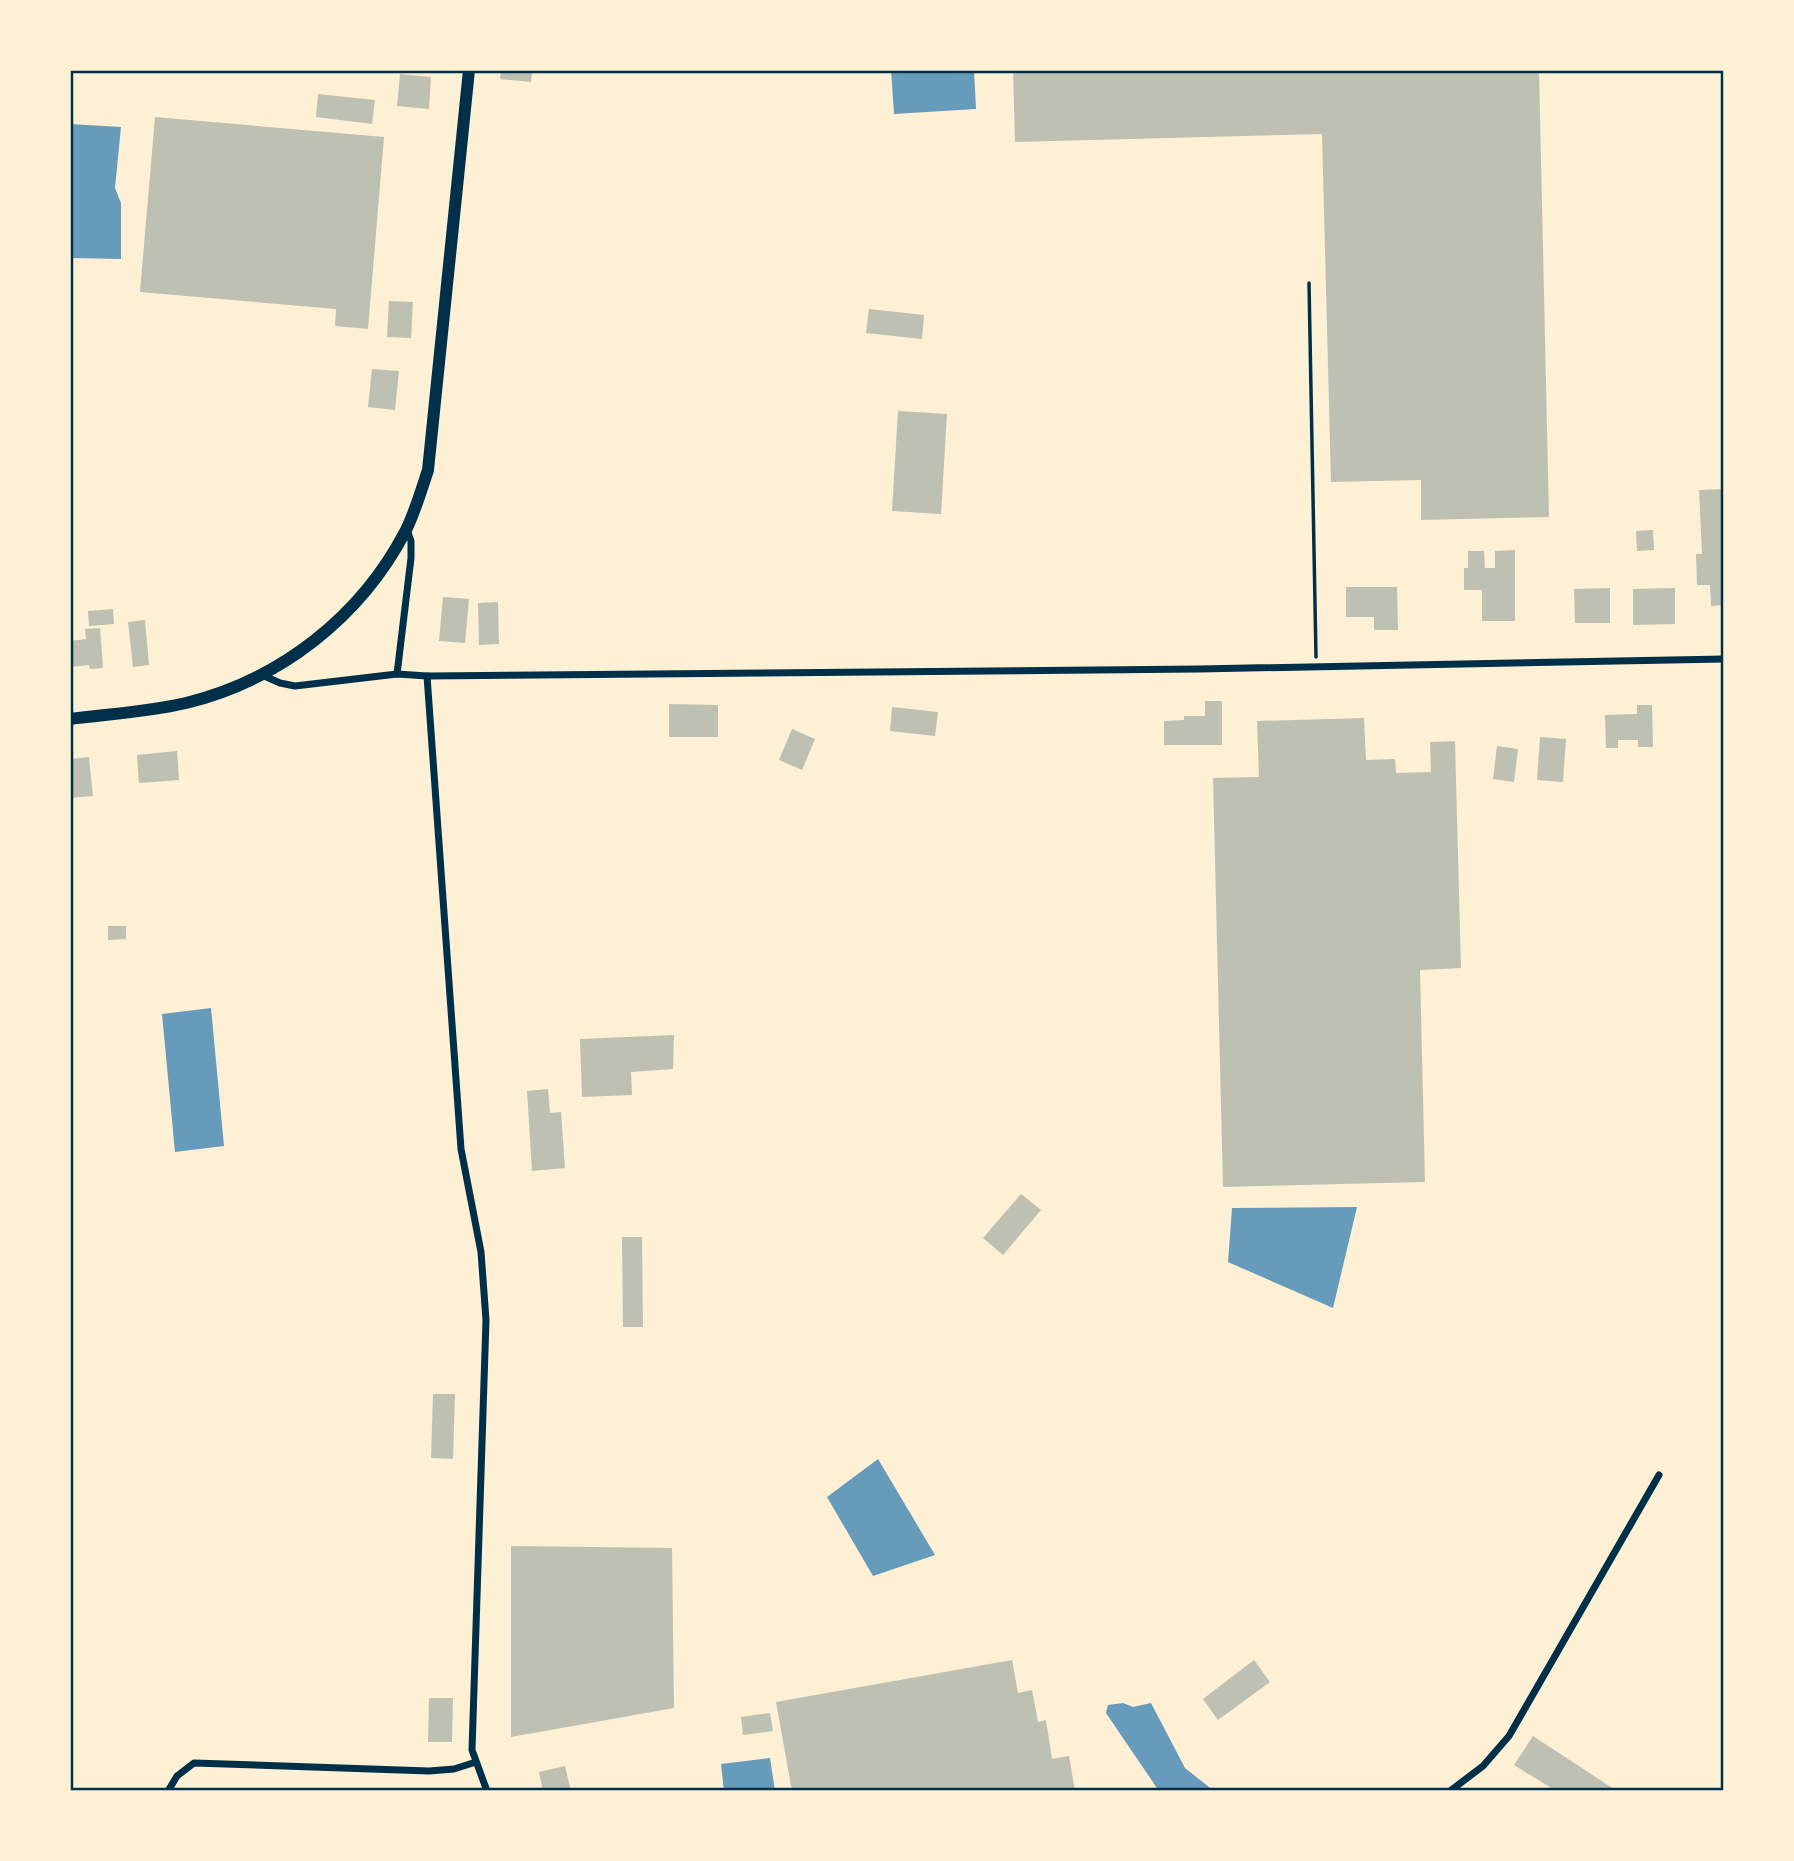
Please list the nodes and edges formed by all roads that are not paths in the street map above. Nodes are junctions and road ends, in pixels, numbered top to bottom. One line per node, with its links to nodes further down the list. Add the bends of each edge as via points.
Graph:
1 (469, 70): 2 (street, via 428,470)
2 (406, 529): 4 (street, via 411,558); 5 (street, via 376,576 334,625)
3 (1724, 659): 6 (street)
4 (397, 674): 5 (street, via 295,686); 6 (street)
5 (262, 675): 7 (street, via 187,702)
6 (427, 676): 9 (street, via 461,1149 481,1252 486,1320 472,1750)
7 (70, 719)
8 (1659, 1475): 12 (street, via 1508,1736 1483,1766)
9 (476, 1762): 10 (street, via 429,1771 194,1763 177,1776); 11 (street)
10 (168, 1791)
11 (487, 1791)
12 (1450, 1791)

